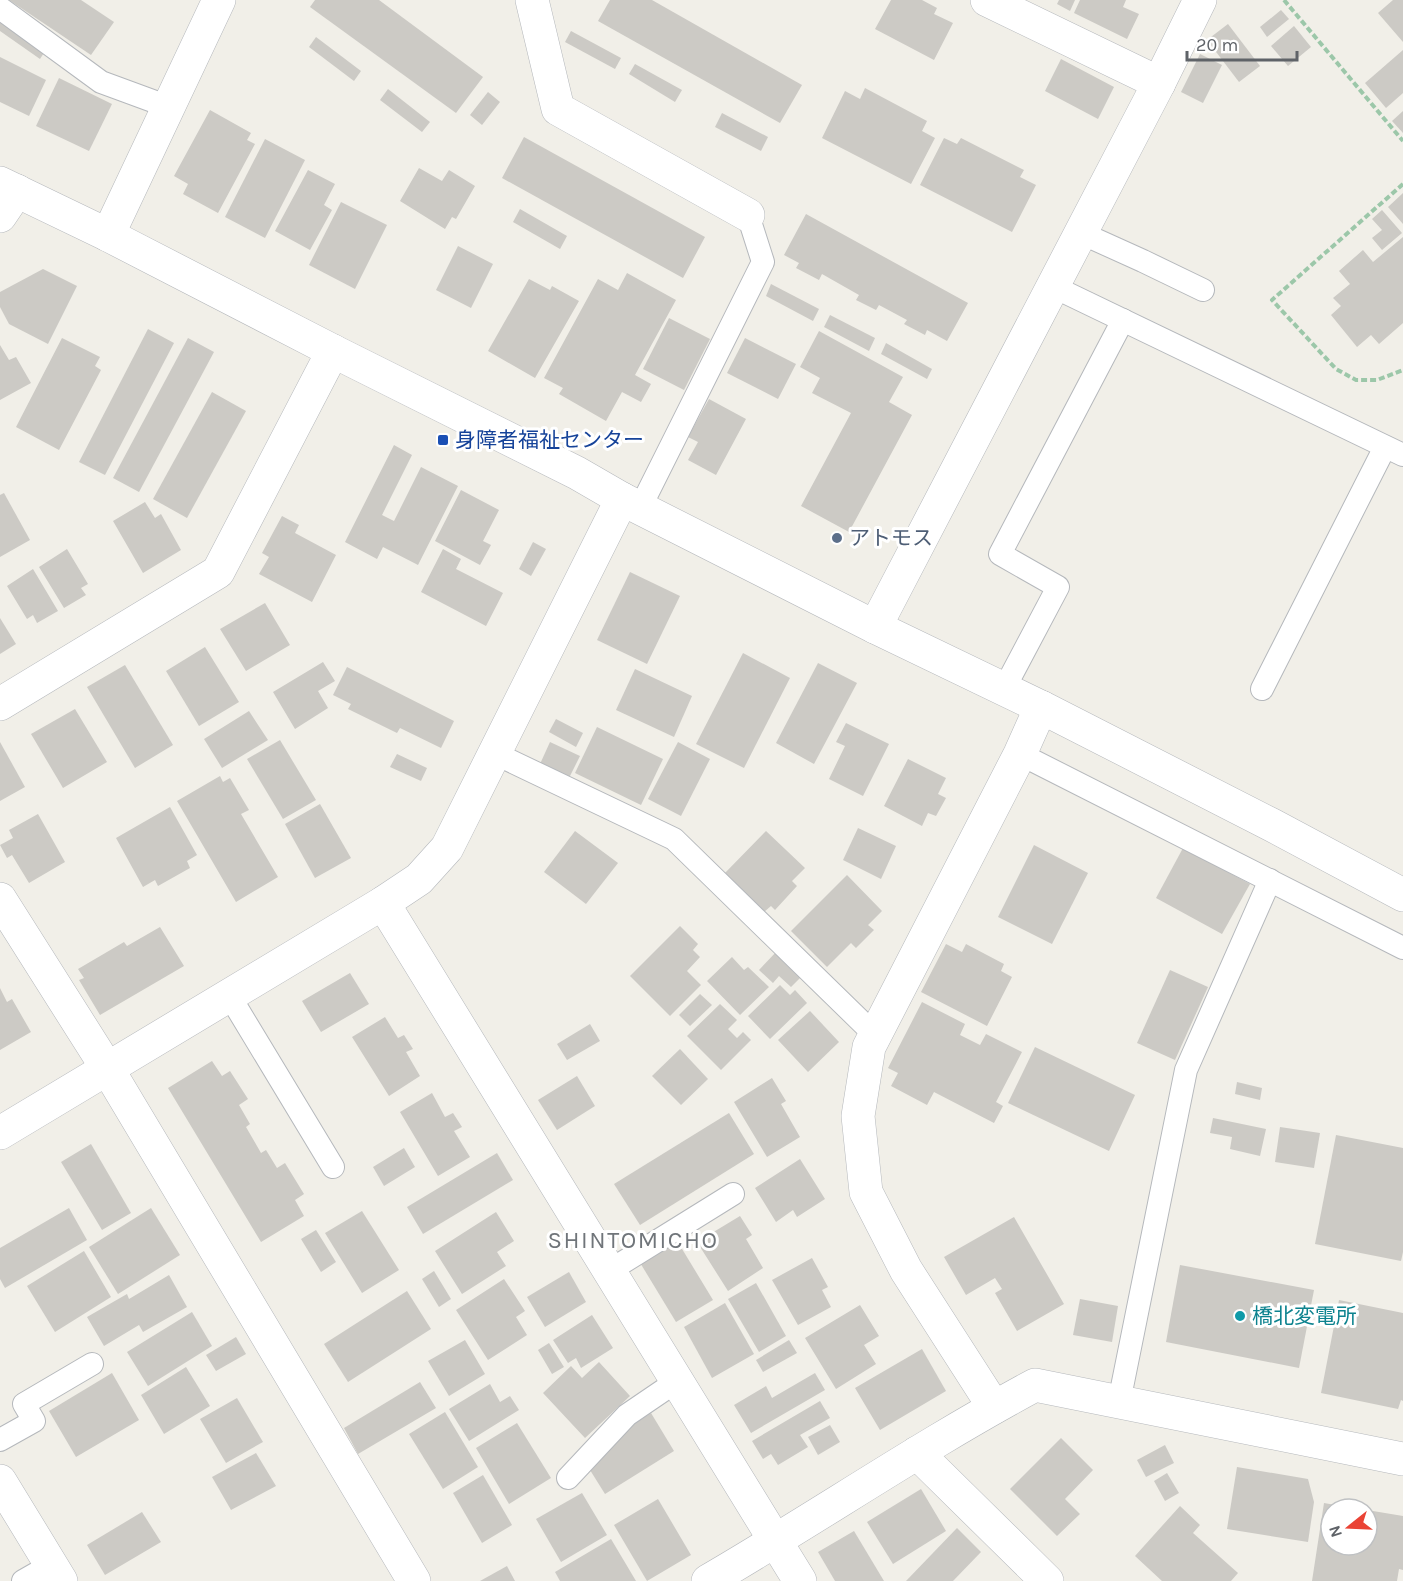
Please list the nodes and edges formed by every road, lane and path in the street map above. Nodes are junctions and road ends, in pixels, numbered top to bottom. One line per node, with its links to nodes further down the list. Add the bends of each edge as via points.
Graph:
1 (219, 0): 8 (street)
2 (532, 0): 12 (street, via 558,109)
3 (987, 0): 7 (street)
4 (1200, 0): 7 (street)
5 (1284, 0): 9 (path)
6 (0, 8): 8 (lane, via 100,82)
7 (1159, 83): 13 (street)
8 (169, 107): 14 (street)
9 (1403, 141)
10 (1403, 184): 19 (path, via 1272,300 1336,369 1356,380 1377,380)
11 (6, 196): 14 (street)
12 (748, 215): 21 (lane, via 763,262)
13 (1081, 233): 15 (street); 16 (lane)
14 (108, 235): 18 (street)
15 (1052, 286): 17 (lane); 22 (street)
16 (1203, 290)
17 (1123, 320): 20 (lane); 23 (lane, via 1000,554 1058,587)
18 (333, 351): 21 (street); 25 (street, via 218,572)
19 (1403, 370)
20 (1394, 451): 24 (lane)
21 (631, 503): 22 (street); 27 (street)
22 (875, 627): 23 (street)
23 (1004, 688): 26 (street)
24 (1262, 689)
25 (0, 704)
26 (1041, 707): 28 (street); 30 (street)
27 (494, 753): 32 (street, via 447,848 419,879); 35 (lane, via 674,839)
28 (1020, 754): 29 (lane); 35 (street)
29 (1270, 880): 33 (lane); 43 (lane, via 1186,1070)
30 (1403, 895)
31 (0, 899): 36 (street)
32 (383, 903): 34 (street); 40 (street)
33 (1403, 948)
34 (229, 995): 36 (street); 38 (lane)
35 (875, 1035): 44 (street, via 869,1047 858,1116 866,1192 906,1270)
36 (107, 1068): 37 (street); 53 (street)
37 (0, 1133)
38 (333, 1167)
39 (733, 1194): 40 (lane)
40 (609, 1271): 42 (street)
41 (92, 1364): 45 (lane, via 24,1404 34,1421)
42 (677, 1381): 48 (lane, via 627,1415); 50 (street)
43 (1119, 1402): 44 (street, via 1035,1385); 47 (street)
44 (994, 1407): 46 (street)
45 (0, 1440)
46 (917, 1454): 50 (street); 56 (street)
47 (1403, 1459)
48 (568, 1478)
49 (0, 1481): 51 (street)
50 (776, 1541): 54 (street); 55 (street)
51 (56, 1573): 52 (lane)
52 (23, 1581)
53 (414, 1581)
54 (708, 1581)
55 (800, 1581)
56 (1047, 1581)

